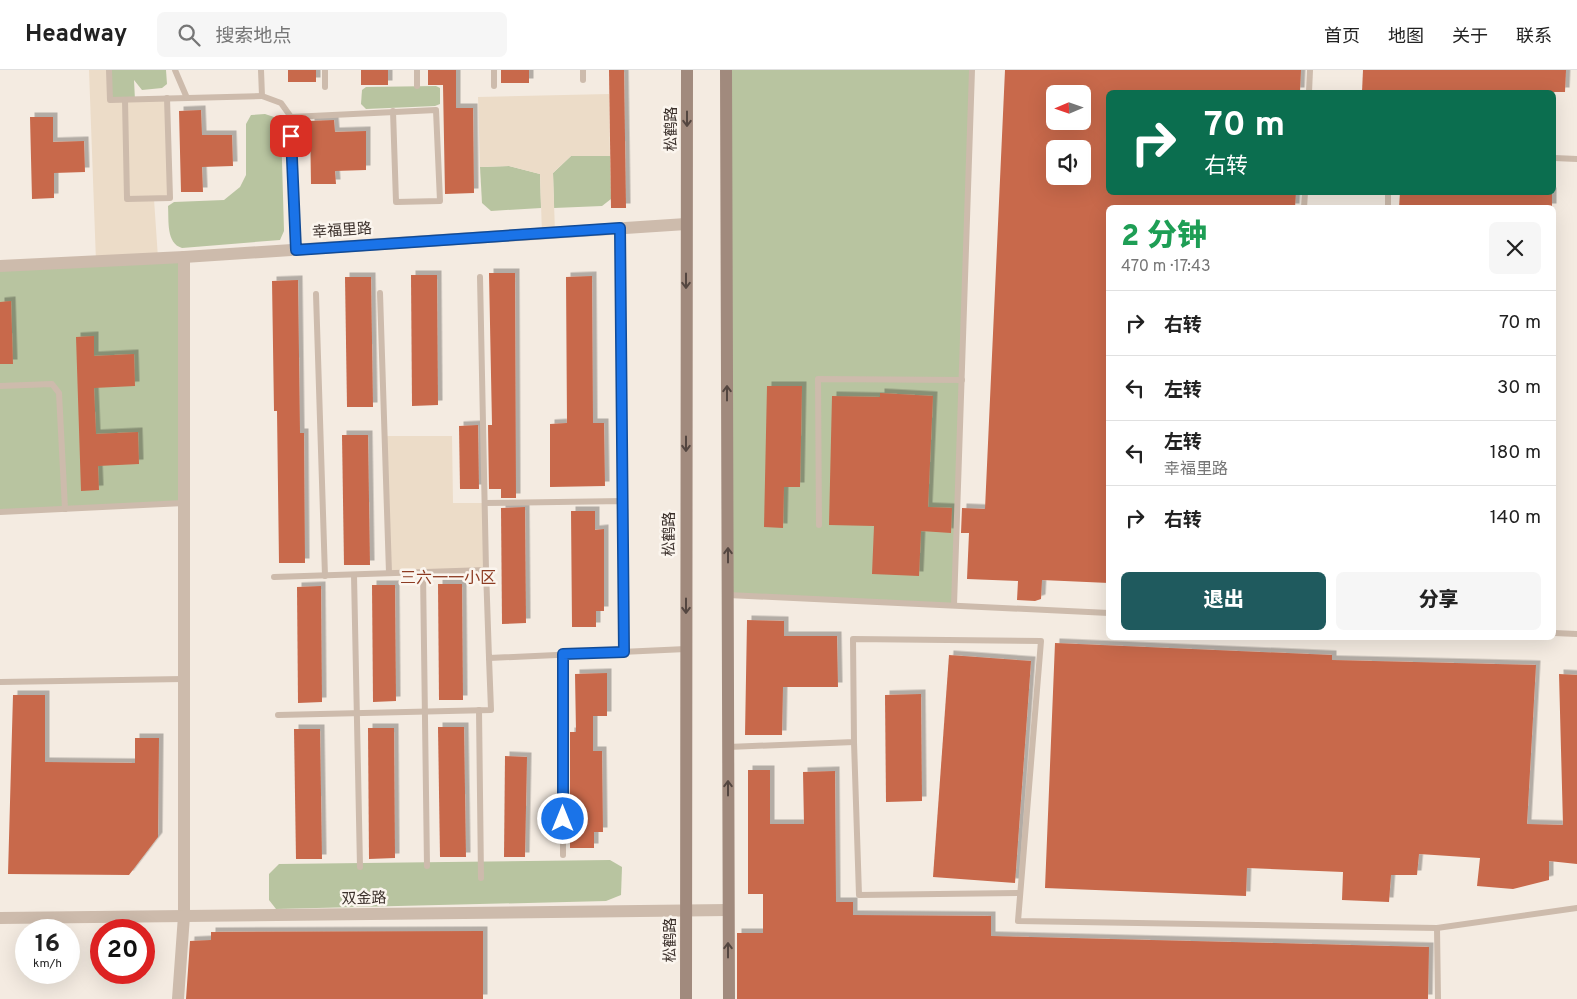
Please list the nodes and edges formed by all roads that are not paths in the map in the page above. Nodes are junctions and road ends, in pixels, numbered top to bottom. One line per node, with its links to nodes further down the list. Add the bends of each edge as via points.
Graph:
1 (108, 70): 20 (lane, via 110,100)
2 (175, 70): 19 (lane)
3 (261, 70): 17 (lane)
4 (325, 70): 15 (lane)
5 (417, 70): 13 (lane)
6 (494, 70): 14 (lane)
7 (583, 70): 12 (lane)
8 (687, 70): 25 (main road, 松鹤路, one-way to 25)
9 (726, 70): 47 (main road, one-way to 9)
10 (972, 70): 33 (lane)
11 (1310, 70): 16 (lane)
12 (583, 80)
13 (417, 86)
14 (494, 86)
15 (325, 87)
16 (1309, 90)
17 (262, 96): 19 (lane); 22 (lane, via 281,103)
18 (167, 98): 19 (lane); 20 (lane); 20 (lane, via 170,198 127,199)
19 (187, 98)
20 (125, 100)
21 (393, 111): 21 (lane, via 436,110 440,201 396,202); 22 (lane)
22 (291, 117): 27 (lane)
23 (1556, 158): 24 (lane)
24 (1577, 160)
25 (686, 224): 26 (street, 幸福里路); 52 (main road, 松鹤路, one-way to 52)
26 (620, 228): 27 (street, 幸福里路); 35 (lane)
27 (296, 250): 28 (street, 幸福里路)
28 (184, 257): 29 (street, 幸福里路); 36 (street)
29 (0, 266)
30 (480, 277): 37 (lane)
31 (380, 293): 43 (lane)
32 (316, 294): 45 (lane)
33 (962, 380): 40 (lane, via 818,379); 48 (lane)
34 (0, 386): 38 (lane, via 52,384 59,392)
35 (623, 501): 37 (lane); 53 (lane)
36 (184, 503): 38 (lane); 56 (street)
37 (485, 503): 41 (lane)
38 (65, 508): 39 (lane)
39 (0, 512)
40 (819, 525)
41 (486, 570): 42 (lane); 55 (lane)
42 (422, 572): 43 (lane); 59 (lane)
43 (389, 573): 44 (lane)
44 (354, 575): 45 (lane); 60 (lane)
45 (325, 576): 46 (lane)
46 (274, 577)
47 (728, 595): 48 (lane); 63 (main road)
48 (954, 605): 49 (lane)
49 (1106, 613)
50 (1556, 633): 51 (lane)
51 (1577, 634)
52 (686, 649): 53 (lane); 71 (main road, 松鹤路)
53 (624, 652): 54 (lane)
54 (563, 654): 55 (lane); 64 (lane)
55 (489, 658): 58 (lane, via 491,710)
56 (184, 679): 57 (lane); 72 (street)
57 (0, 682)
58 (479, 710): 59 (lane); 67 (lane)
59 (424, 712): 60 (lane); 65 (lane)
60 (357, 713): 61 (lane); 66 (lane)
61 (278, 715)
62 (854, 742): 63 (lane); 68 (lane, via 859,896); 68 (lane, via 853,639 1041,641)
63 (728, 747): 70 (main road, one-way to 63)
64 (563, 855)
65 (427, 866)
66 (360, 868)
67 (481, 878)
68 (1020, 893): 74 (lane, via 1018,921)
69 (1577, 908): 74 (lane)
70 (728, 910): 71 (street, 双金路); 77 (main road, one-way to 70)
71 (686, 911): 72 (street, 双金路); 76 (main road, 松鹤路)
72 (184, 916): 73 (street, 双金路); 75 (street)
73 (0, 918)
74 (1437, 928): 78 (lane)
75 (178, 999)
76 (686, 999)
77 (729, 999)
78 (1438, 999)

